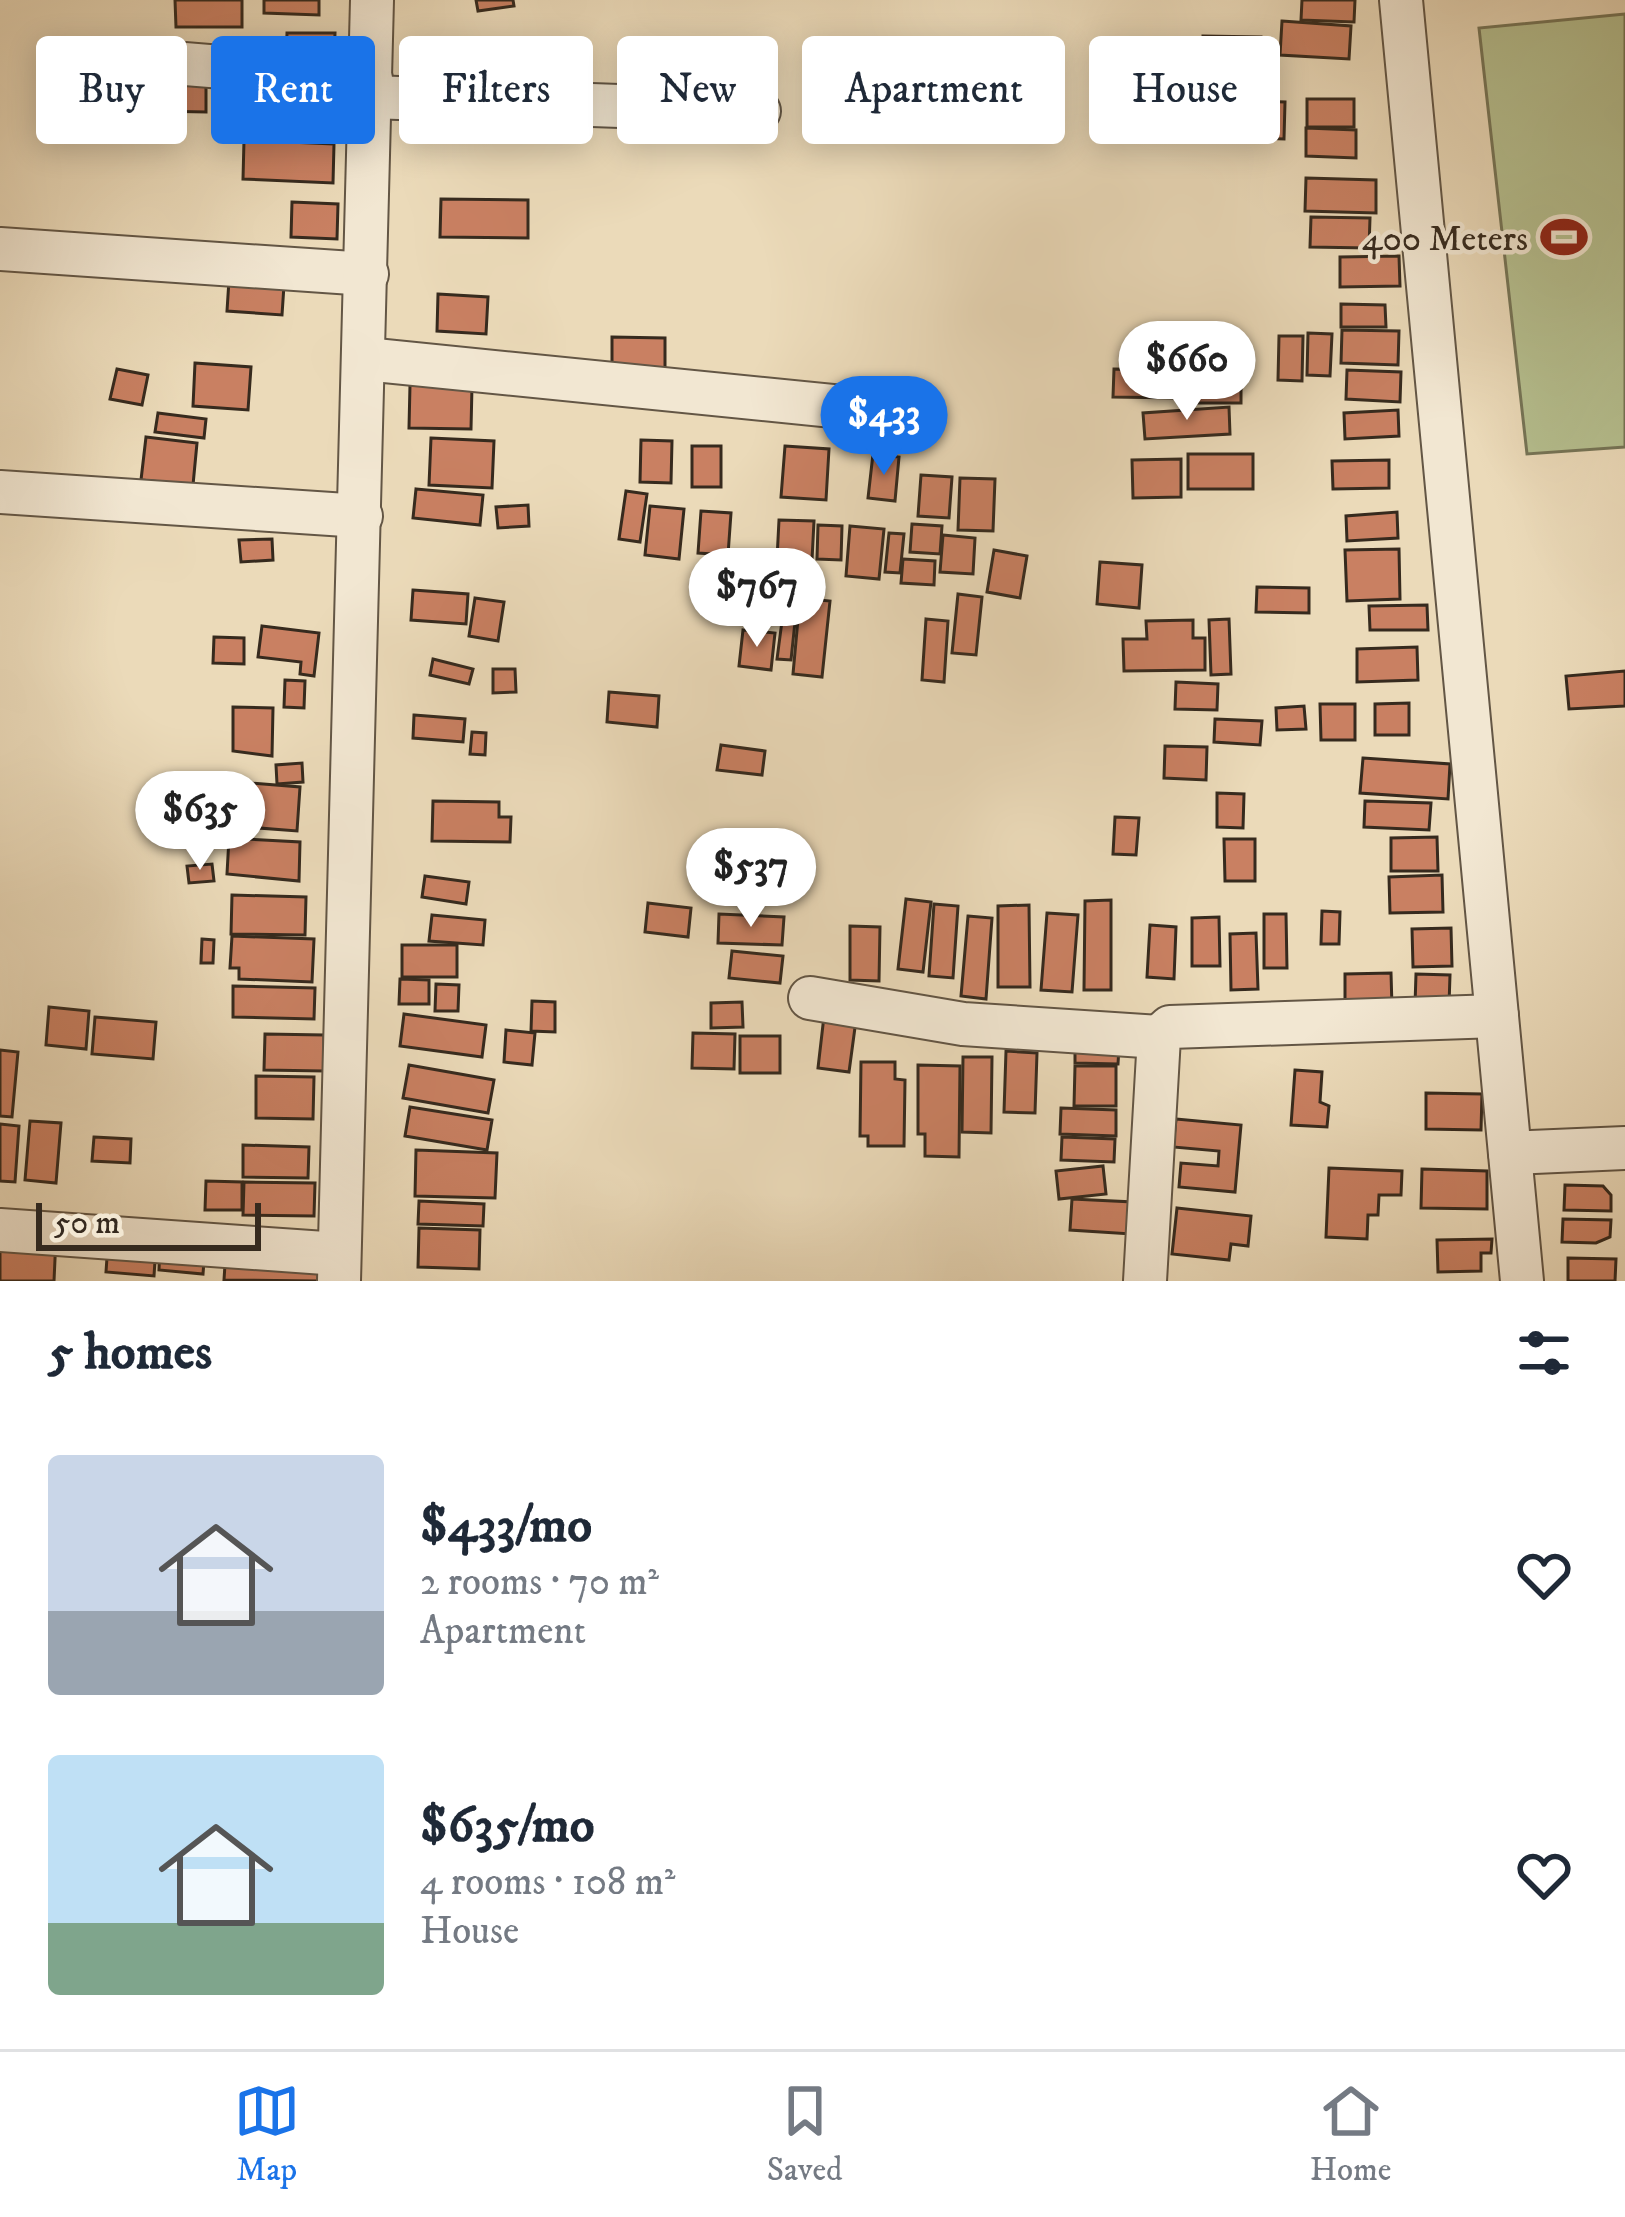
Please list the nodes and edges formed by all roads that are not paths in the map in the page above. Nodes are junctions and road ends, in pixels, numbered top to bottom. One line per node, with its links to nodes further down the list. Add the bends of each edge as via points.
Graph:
1 (372, 0): 3 (street)
2 (1401, 0): 14 (street)
3 (372, 36)
4 (375, 88): 5 (street)
5 (617, 103)
6 (370, 144): 8 (street)
7 (0, 250): 8 (street)
8 (367, 274): 9 (street)
9 (364, 359): 10 (street); 12 (street)
10 (912, 414)
11 (0, 492): 12 (street)
12 (361, 516): 19 (street)
13 (810, 998): 15 (street, via 963,1024)
14 (1497, 1016): 15 (street, via 1214,1024 1170,1027); 17 (street)
15 (1159, 1037): 20 (street)
16 (1625, 1148): 17 (street)
17 (1510, 1153): 21 (street)
18 (0, 1230): 19 (street)
19 (339, 1268)
20 (1145, 1281)
21 (1522, 1281)

